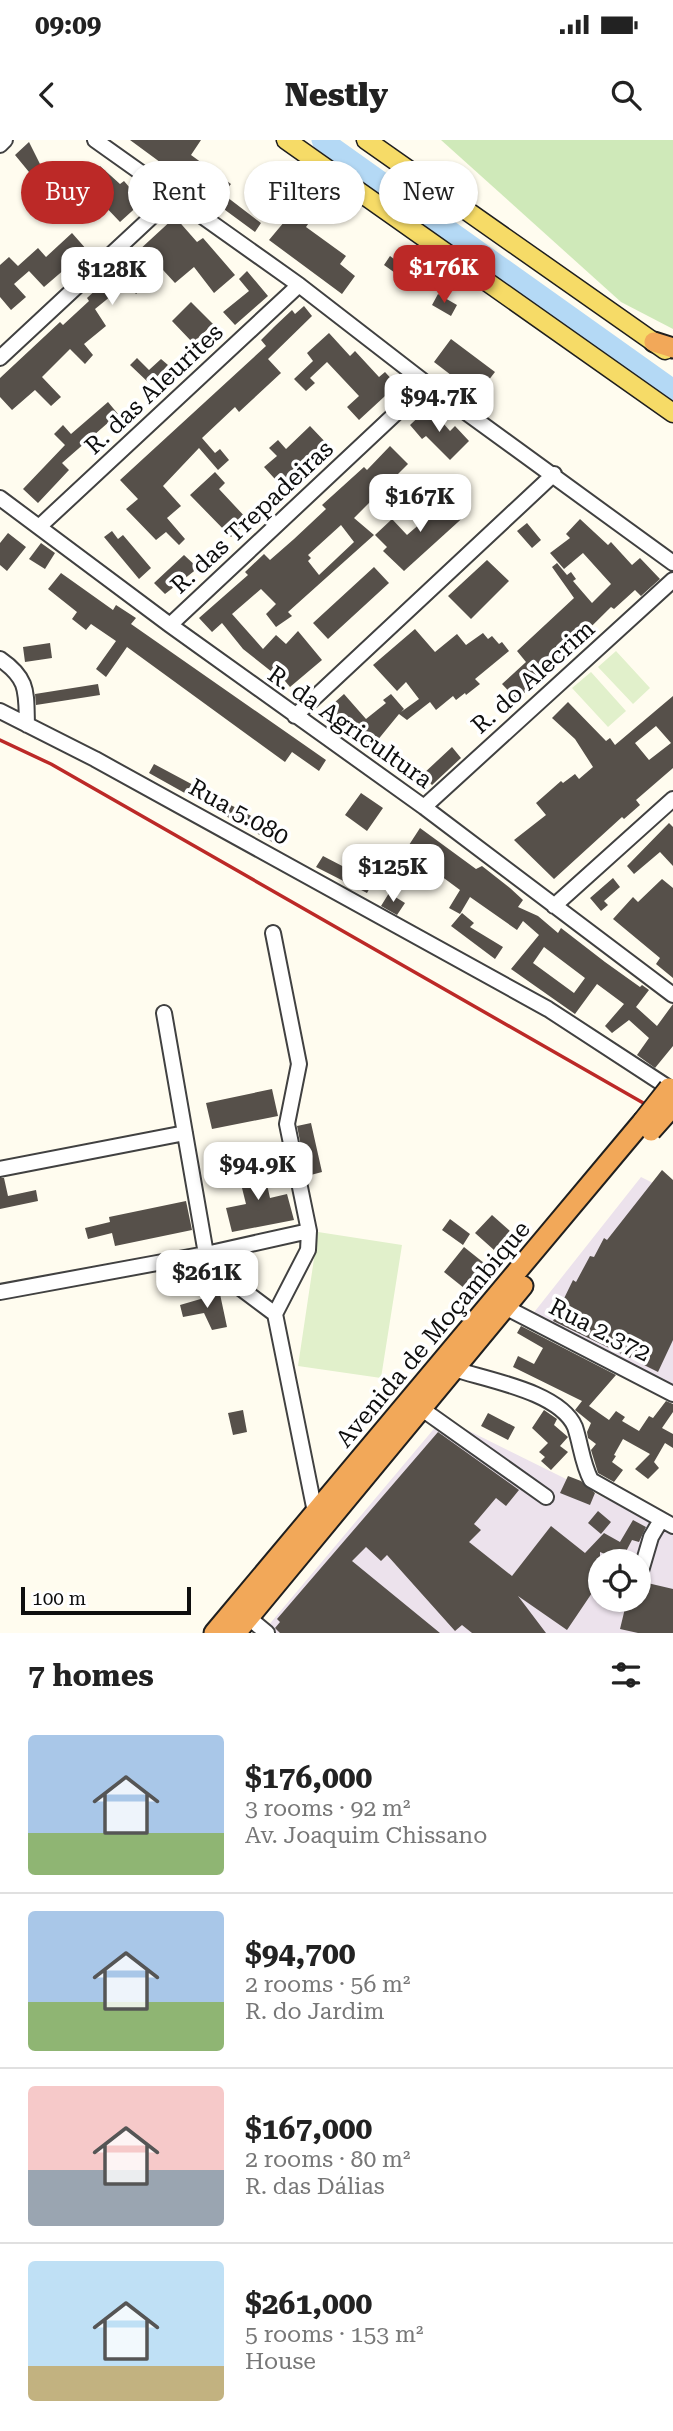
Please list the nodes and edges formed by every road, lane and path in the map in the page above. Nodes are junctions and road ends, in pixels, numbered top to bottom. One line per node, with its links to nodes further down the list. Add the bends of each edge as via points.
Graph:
1 (5, 140): 5 (street)
2 (95, 140): 6 (street)
3 (286, 140): 15 (main road)
4 (366, 140): 10 (main road)
5 (0, 145)
6 (128, 163)
7 (144, 224): 13 (street)
8 (213, 224): 9 (street)
9 (299, 285): 14 (street); 18 (street, R. das Aleurites)
10 (654, 342): 11 (highway); 12 (main road)
11 (673, 348)
12 (673, 356)
13 (0, 358)
14 (427, 384): 16 (street); 21 (street, R. das Trepadeiras)
15 (673, 413)
16 (554, 474): 19 (street); 24 (street)
17 (0, 498): 18 (street, R. da Agricultura)
18 (40, 526): 21 (street, R. da Agricultura)
19 (673, 563)
20 (673, 580): 27 (street, R. do Alecrim)
21 (170, 625): 24 (street, R. da Agricultura)
22 (0, 659): 25 (street, via 23,679)
23 (0, 711): 25 (street, Rua 5.080)
24 (295, 716): 27 (street, R. da Agricultura)
25 (27, 725): 32 (street, Rua 5.080, via 548,1009)
26 (673, 799): 28 (street)
27 (424, 807): 28 (street, R. da Agricultura)
28 (554, 906): 30 (street, R. da Agricultura)
29 (273, 933): 36 (street, via 299,1064 287,1125)
30 (673, 995)
31 (164, 1013): 34 (street)
32 (672, 1092): 33 (highway, Avenida de Moçambique, bridge)
33 (647, 1126): 39 (highway, Avenida de Moçambique, via 597,1197); 45 (highway, Avenida de Moçambique)
34 (185, 1133): 35 (street); 37 (street)
35 (0, 1169)
36 (309, 1231): 37 (street); 40 (street, via 308,1250)
37 (206, 1255): 38 (street); 40 (street, via 219,1272)
38 (0, 1292)
39 (505, 1307): 41 (highway, Avenida de Moçambique); 42 (street, Rua 2.372)
40 (275, 1314): 45 (street)
41 (454, 1369): 43 (highway, Avenida de Moçambique); 46 (street, via 548,1399 574,1426 591,1480)
42 (673, 1394)
43 (422, 1409): 44 (street); 48 (highway, Avenida de Moçambique)
44 (546, 1497)
45 (315, 1512): 49 (highway, Avenida de Moçambique)
46 (667, 1523): 47 (street, via 651,1537)
47 (647, 1549)
48 (249, 1618): 49 (highway, Avenida de Moçambique); 51 (street)
49 (233, 1624): 50 (highway)
50 (214, 1633)
51 (267, 1633)

